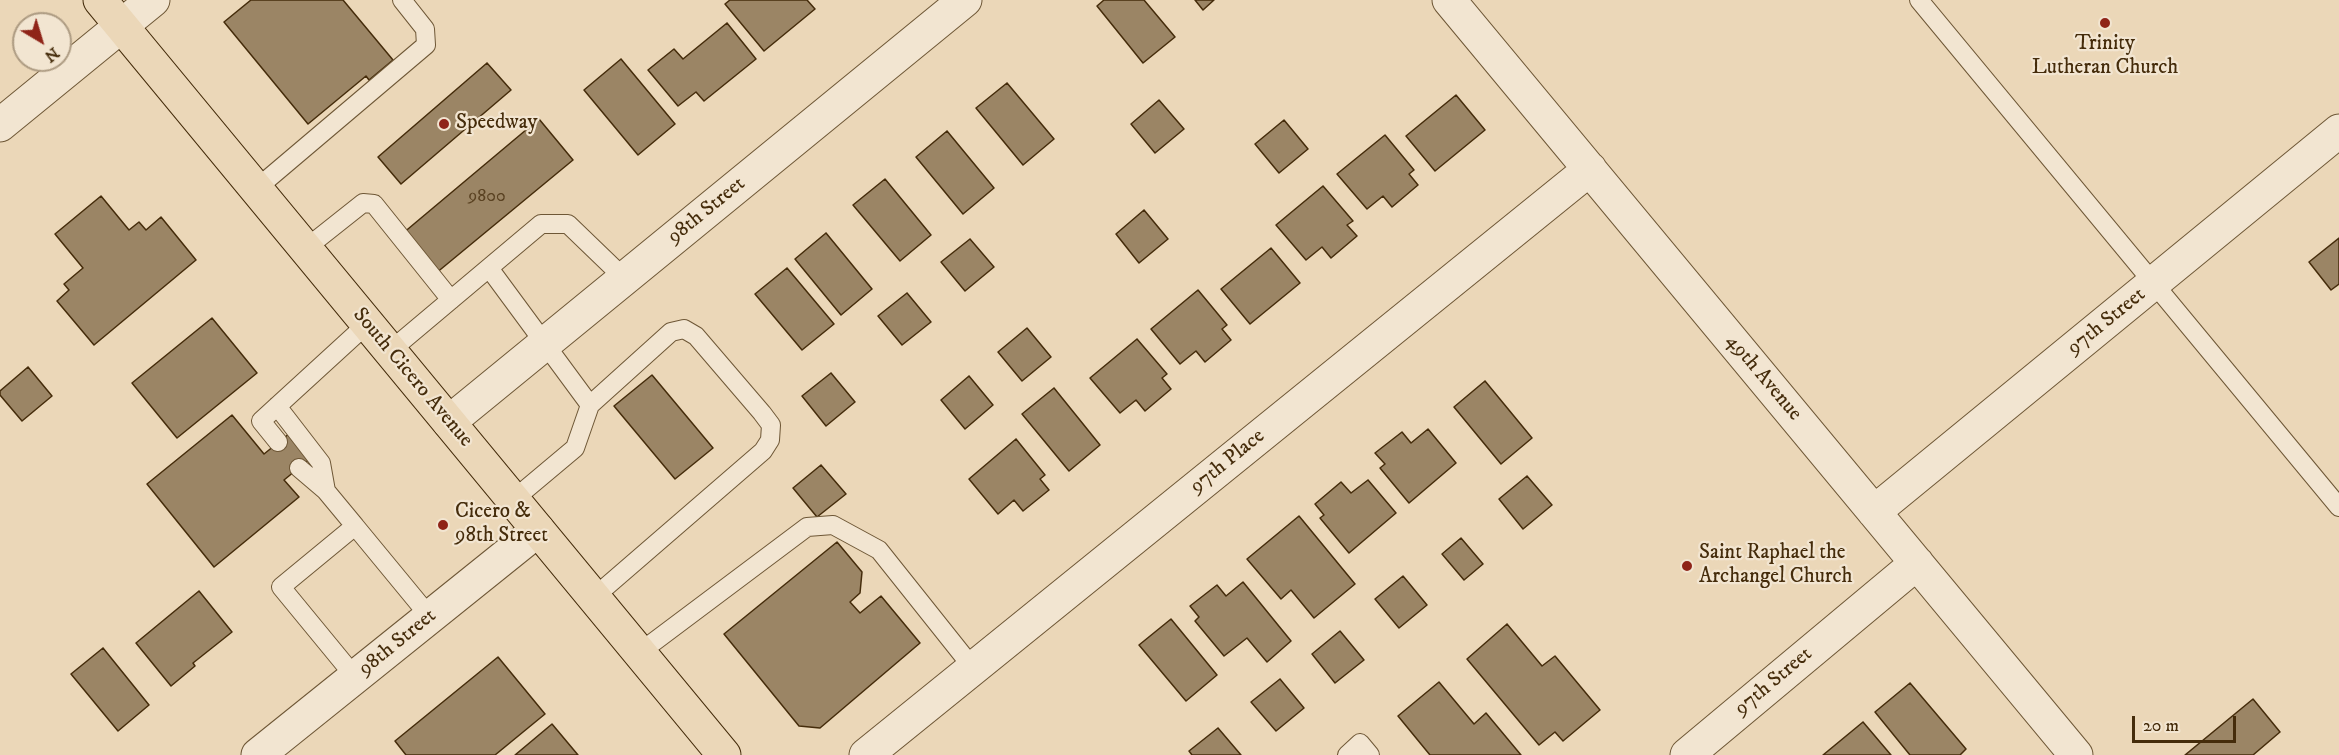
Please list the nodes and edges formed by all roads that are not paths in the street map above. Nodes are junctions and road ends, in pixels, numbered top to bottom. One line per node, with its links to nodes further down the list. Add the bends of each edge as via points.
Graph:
1 (100, 0): 7 (main road, South Cicero Avenue)
2 (153, 0): 7 (street)
3 (402, 0): 11 (lane, via 425,29 426,45)
4 (965, 0): 14 (street, 98th Street)
5 (1449, 0): 10 (street, 49th Avenue)
6 (1919, 0): 15 (lane)
7 (121, 26): 8 (street); 11 (main road, South Cicero Avenue)
8 (0, 125)
9 (2339, 131): 15 (street, 97th Street)
10 (1590, 169): 28 (street, 49th Avenue); 35 (street, 97th Place)
11 (256, 189): 12 (main road, South Cicero Avenue)
12 (305, 249): 16 (lane, via 363,203 374,204); 17 (main road, South Cicero Avenue)
13 (489, 268): 14 (lane, via 541,224 568,224); 16 (lane); 18 (lane)
14 (624, 278): 18 (street, 98th Street)
15 (2154, 283): 27 (lane); 28 (street, 97th Street)
16 (451, 300): 19 (lane)
17 (367, 324): 19 (main road, South Cicero Avenue); 21 (lane)
18 (545, 343): 20 (lane); 22 (street, 98th Street)
19 (390, 351): 22 (main road, South Cicero Avenue)
20 (590, 405): 26 (lane, via 575,448); 32 (lane, via 671,332 684,329 696,336 771,425 770,440 763,451)
21 (277, 406): 23 (lane, via 261,421); 25 (lane, via 321,463)
22 (449, 422): 26 (main road, South Cicero Avenue)
23 (278, 442)
24 (299, 468): 25 (lane)
25 (326, 491): 29 (lane)
26 (513, 500): 30 (main road, South Cicero Avenue)
27 (2339, 507)
28 (1874, 512): 31 (street, 49th Avenue)
29 (355, 526): 33 (lane); 36 (lane, via 281,587)
30 (538, 530): 32 (main road, South Cicero Avenue); 33 (street, 98th Street)
31 (1917, 563): 40 (street, 97th Street); 41 (street, 49th Avenue)
32 (593, 598): 34 (main road, South Cicero Avenue)
33 (430, 617): 36 (street, 98th Street)
34 (639, 653): 35 (lane, via 807,526 832,525 879,550); 38 (main road, South Cicero Avenue)
35 (973, 668): 39 (street, 97th Place)
36 (355, 677): 37 (street, 98th Street)
37 (258, 755)
38 (724, 755)
39 (866, 755)
40 (1687, 755)
41 (2076, 755)

